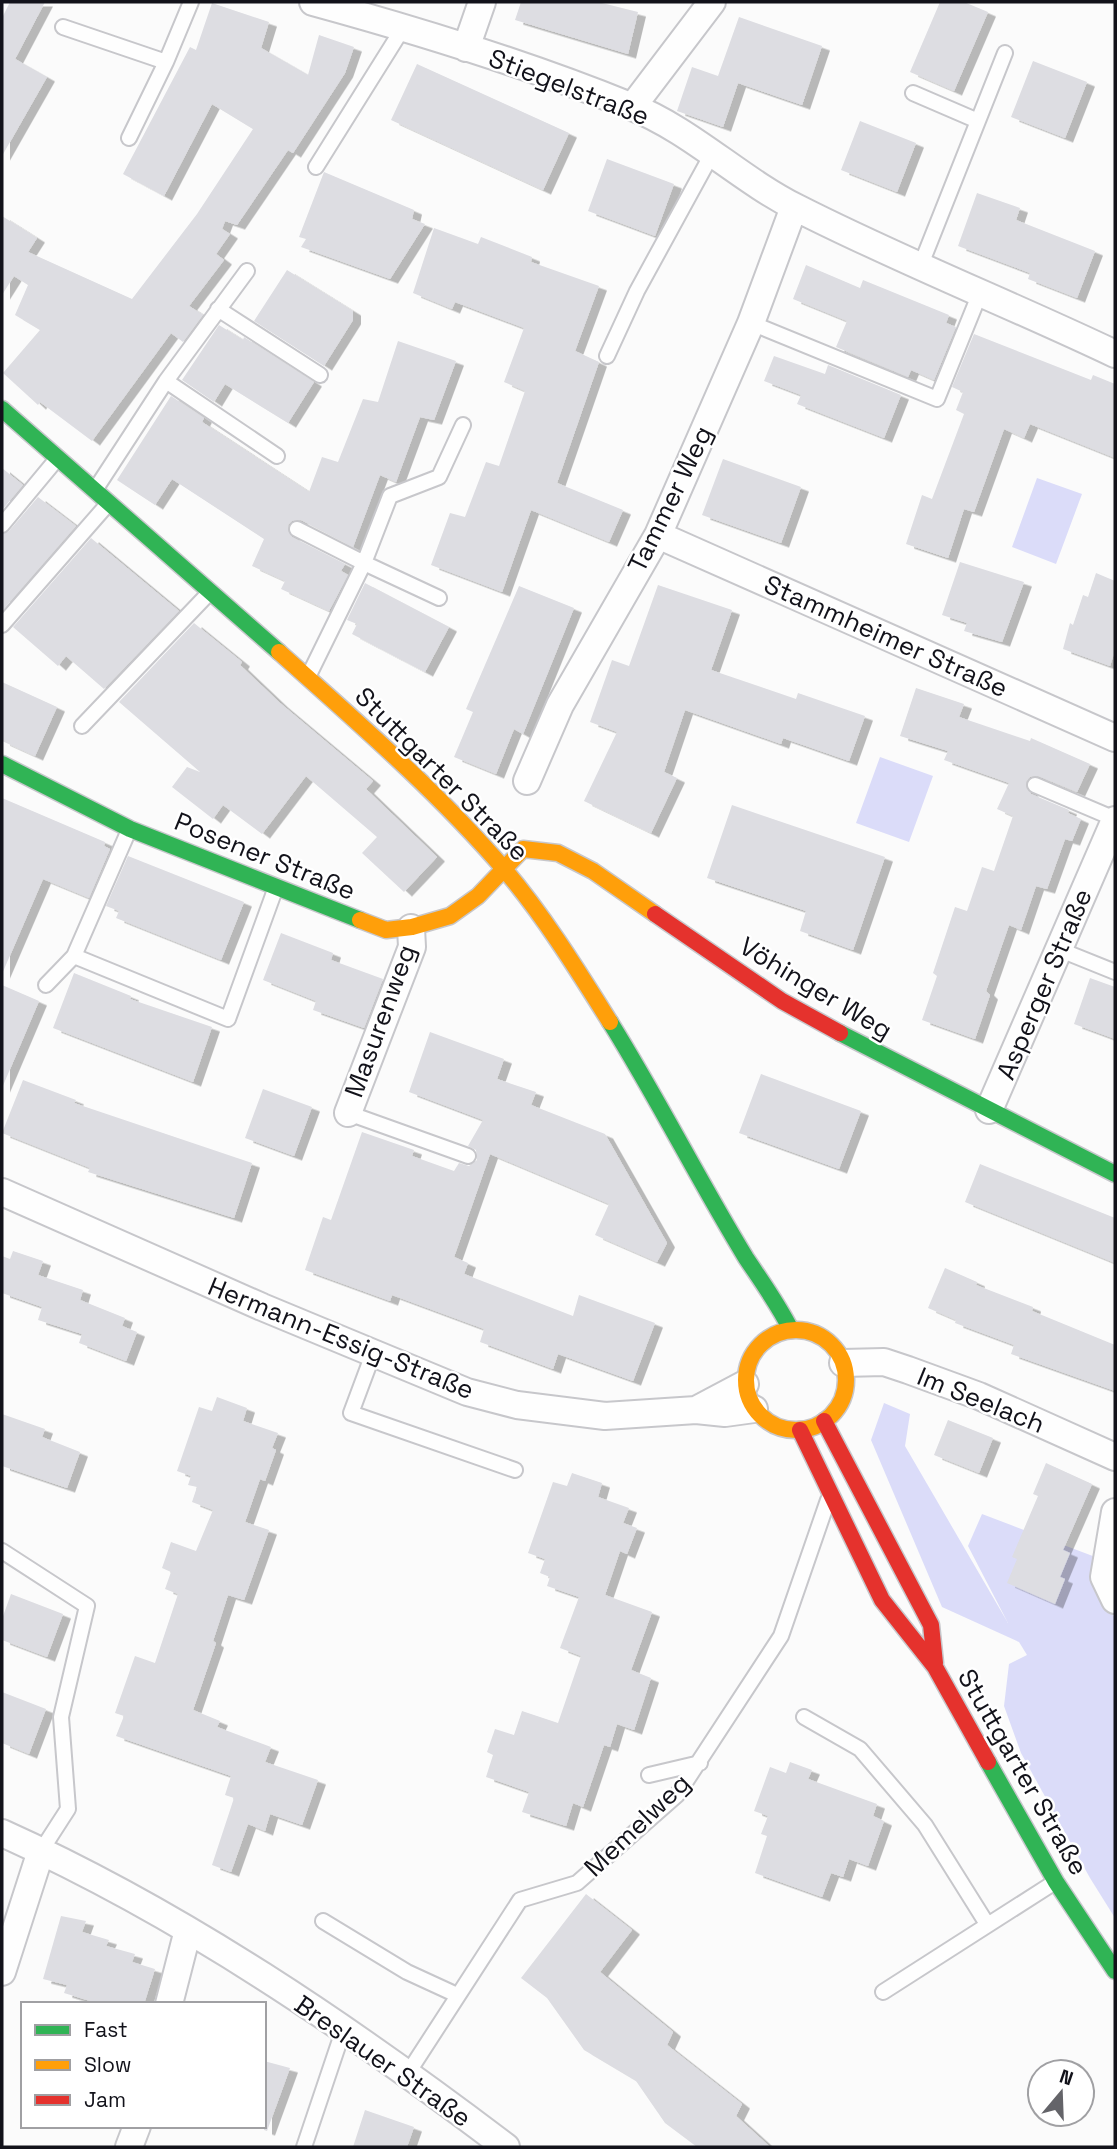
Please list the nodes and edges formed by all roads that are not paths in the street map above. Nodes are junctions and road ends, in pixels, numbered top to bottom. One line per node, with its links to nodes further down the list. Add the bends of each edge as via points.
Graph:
1 (191, 2): 10 (lane)
2 (313, 2): 5 (street, Stiegelstraße)
3 (482, 2): 8 (street)
4 (712, 2): 12 (street)
5 (360, 8): 7 (street, Stiegelstraße)
6 (63, 27): 10 (lane)
7 (403, 28): 8 (street, Stiegelstraße); 16 (lane)
8 (466, 48): 12 (street, Stiegelstraße)
9 (1005, 53): 13 (lane)
10 (166, 62): 14 (lane)
11 (913, 93): 13 (lane)
12 (633, 106): 15 (street, Stiegelstraße)
13 (978, 121): 18 (lane)
14 (129, 138)
15 (713, 152): 17 (street, Stiegelstraße); 24 (lane)
16 (316, 167)
17 (794, 207): 18 (street, Stiegelstraße); 22 (street, Tammer Weg)
18 (920, 267): 20 (street, Stiegelstraße)
19 (247, 271): 21 (lane)
20 (980, 293): 22 (lane, via 937,399); 23 (street, Stiegelstraße)
21 (218, 309): 25 (lane); 26 (lane)
22 (751, 323): 35 (street, Tammer Weg)
23 (1115, 354)
24 (607, 356)
25 (320, 375)
26 (166, 381): 29 (lane); 31 (lane)
27 (2, 409): 30 (street, Stuttgarter Straße)
28 (463, 425): 36 (lane, via 439,477 390,496)
29 (277, 456)
30 (57, 459): 31 (street, Stuttgarter Straße); 33 (lane)
31 (94, 492): 32 (street, Stuttgarter Straße)
32 (108, 504): 37 (street, Stuttgarter Straße); 39 (lane)
33 (2, 525)
34 (297, 529): 36 (lane)
35 (658, 535): 42 (street, Stammheimer Straße); 44 (street, Tammer Weg, via 560,705)
36 (364, 562): 38 (lane); 40 (lane)
37 (211, 591): 40 (street, Stuttgarter Straße); 41 (lane)
38 (439, 598)
39 (2, 625)
40 (308, 676): 48 (street, Stuttgarter Straße, via 394,755)
41 (82, 726)
42 (1115, 738)
43 (2, 764): 47 (street, Posener Straße)
44 (527, 781)
45 (1035, 785): 46 (lane)
46 (1115, 820): 51 (street, Asperger Straße)
47 (130, 829): 49 (street, Posener Straße); 52 (lane)
48 (505, 870): 50 (street, Posener Straße, via 473,903 447,918); 55 (street, Vöhinger Weg, via 523,849 558,853 593,870 782,1001); 60 (street, Stuttgarter Straße, via 582,977 651,1087)
49 (276, 887): 50 (street, Posener Straße, via 386,930); 52 (lane, via 228,1019)
50 (411, 928): 56 (street, Masurenweg, via 412,947)
51 (1058, 949): 53 (lane); 55 (street, Asperger Straße)
52 (74, 956): 54 (lane)
53 (1115, 972)
54 (46, 985)
55 (989, 1110): 58 (street, Vöhinger Weg)
56 (348, 1113): 57 (lane)
57 (468, 1156)
58 (1115, 1174)
59 (2, 1193): 63 (street, Hermann-Essig-Straße)
60 (747, 1259): 61 (street, Stuttgarter Straße); 62 (street, Stuttgarter Straße, via 775,1297)
61 (757, 1301)
62 (791, 1330): 64 (street, via 828,1342); 65 (street, via 765,1333 750,1359)
63 (373, 1354): 65 (street, Hermann-Essig-Straße, via 467,1392 517,1405 606,1416 696,1410); 69 (lane, via 351,1413)
64 (843, 1363): 66 (street, via 845,1389 834,1413); 68 (street, Im Seelach, via 884,1362 979,1396)
65 (750, 1396): 67 (street, via 774,1426)
66 (824, 1421): 67 (street); 74 (street, Stuttgarter Straße, via 931,1625)
67 (800, 1430): 70 (street, Stuttgarter Straße)
68 (1115, 1457)
69 (515, 1470)
70 (831, 1492): 74 (street, Stuttgarter Straße, via 882,1600); 76 (lane, Memelweg, via 781,1636)
71 (1115, 1512): 73 (street, via 1104,1577)
72 (2, 1551): 79 (lane, via 87,1605 61,1717 68,1809)
73 (1115, 1600)
74 (935, 1667): 80 (street, Stuttgarter Straße)
75 (803, 1717): 82 (lane, via 860,1749 925,1825)
76 (700, 1763): 77 (lane); 87 (lane, Memelweg, via 677,1795 578,1883 520,1900)
77 (649, 1775)
78 (2, 1833): 79 (street, Breslauer Straße)
79 (41, 1851): 83 (street, Breslauer Straße); 85 (street)
80 (1056, 1882): 82 (lane); 84 (street, Stuttgarter Straße)
81 (323, 1921): 87 (lane, via 407,1972)
82 (987, 1924): 86 (lane)
83 (188, 1930): 88 (street); 89 (street, Breslauer Straße)
84 (1115, 1971)
85 (2, 1972)
86 (883, 1992)
87 (457, 1995): 90 (lane, Memelweg)
88 (170, 2002)
89 (343, 2031): 90 (street, Breslauer Straße); 91 (lane)
90 (408, 2073): 92 (street, Breslauer Straße)
91 (304, 2147)
92 (506, 2147)

